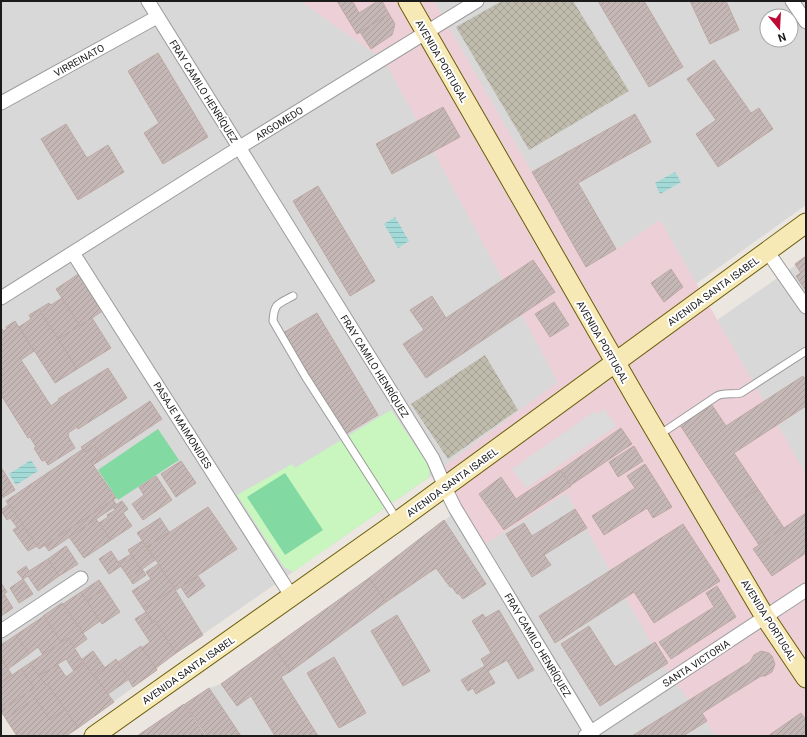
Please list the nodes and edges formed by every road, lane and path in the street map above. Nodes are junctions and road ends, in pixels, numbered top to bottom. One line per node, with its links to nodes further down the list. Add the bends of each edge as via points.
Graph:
1 (148, 1): 5 (street, FRAY CAMILO HENRÍQUEZ)
2 (408, 1): 7 (main road, AVENIDA PORTUGAL)
3 (477, 1): 7 (street, ARGOMEDO)
4 (792, 1): 6 (street)
5 (157, 17): 8 (street, VIRREINATO); 9 (street, FRAY CAMILO HENRÍQUEZ)
6 (806, 22)
7 (426, 32): 9 (street, ARGOMEDO); 17 (main road, AVENIDA PORTUGAL)
8 (1, 103)
9 (240, 147): 12 (street, ARGOMEDO); 19 (street, FRAY CAMILO HENRÍQUEZ, via 433,459)
10 (806, 223): 11 (main road, AVENIDA SANTA ISABEL)
11 (767, 251): 15 (street); 17 (main road, AVENIDA SANTA ISABEL)
12 (73, 252): 14 (street, ARGOMEDO); 23 (street, PASAJE MAIMONIDES)
13 (293, 296): 20 (lane, via 276,306 273,321 305,376)
14 (1, 298)
15 (806, 307)
16 (806, 351): 18 (lane, via 741,393 717,396)
17 (615, 362): 18 (main road, AVENIDA PORTUGAL); 19 (main road, AVENIDA SANTA ISABEL)
18 (658, 436): 24 (main road, AVENIDA PORTUGAL)
19 (445, 487): 20 (main road, AVENIDA SANTA ISABEL); 27 (street, FRAY CAMILO HENRÍQUEZ)
20 (398, 521): 23 (main road, AVENIDA SANTA ISABEL)
21 (81, 578): 25 (street)
22 (806, 590): 24 (street, SANTA VICTORIA)
23 (292, 597): 28 (main road, AVENIDA SANTA ISABEL)
24 (765, 617): 26 (main road, AVENIDA PORTUGAL); 27 (street, SANTA VICTORIA)
25 (1, 631)
26 (806, 678)
27 (590, 735)
28 (94, 736)

